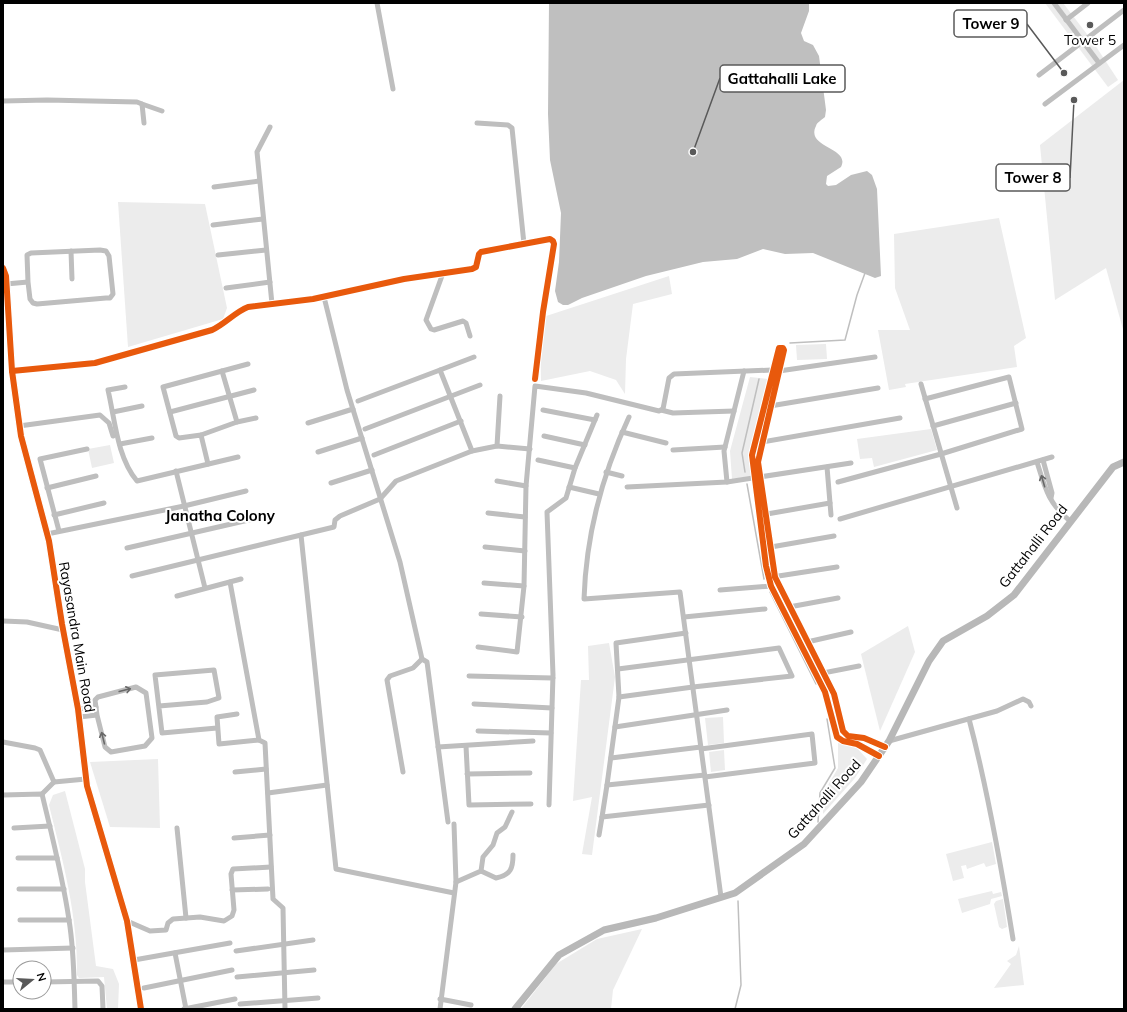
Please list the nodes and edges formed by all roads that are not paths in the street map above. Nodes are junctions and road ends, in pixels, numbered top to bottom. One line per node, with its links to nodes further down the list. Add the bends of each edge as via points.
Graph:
1 (377, 3): 10 (street)
2 (1054, 3): 5 (street)
3 (1088, 3): 5 (street)
4 (1124, 10): 6 (street)
5 (1066, 20): 6 (street)
6 (1082, 41): 8 (street); 9 (street)
7 (1124, 45): 8 (street)
8 (1099, 63): 13 (street)
9 (1039, 75)
10 (393, 89)
11 (3, 101): 12 (street)
12 (142, 104): 14 (street); 15 (street)
13 (1045, 104)
14 (162, 111)
15 (144, 123)
16 (477, 123): 22 (street, via 508,124 512,128)
17 (270, 127): 18 (street, via 257,152)
18 (259, 181): 19 (street); 20 (street)
19 (214, 186)
20 (263, 219): 21 (street); 23 (street)
21 (214, 225)
22 (524, 244): 27 (street, via 485,251 479,254 477,264 472,269); 45 (street, via 550,239 554,241)
23 (266, 250): 25 (street); 30 (street)
24 (71, 251): 28 (street); 29 (street, via 27,255); 29 (street, via 106,251 109,256 113,294 110,298 33,303)
25 (218, 255)
26 (3, 268): 31 (main road, Rayasandra Main Road)
27 (443, 273): 33 (street); 35 (street, via 427,323 434,330 463,321)
28 (72, 280)
29 (28, 282): 31 (street)
30 (270, 282): 32 (street); 34 (street)
31 (6, 284): 42 (main road, Rayasandra Main Road)
32 (226, 288)
33 (324, 297): 34 (street); 59 (street)
34 (272, 304): 42 (street, via 242,309 212,330 95,363)
35 (470, 336)
36 (474, 357): 39 (street)
37 (876, 357): 41 (street)
38 (248, 364): 43 (street)
39 (440, 370): 52 (street); 55 (street)
40 (772, 370): 41 (street, via 777,350 781,347 784,350); 44 (street); 108 (street, via 752,455)
41 (779, 370): 58 (street)
42 (12, 371): 71 (main road, Rayasandra Main Road)
43 (222, 371): 51 (street); 64 (street, via 163,387)
44 (744, 371): 61 (street, via 671,375); 62 (street)
45 (535, 379)
46 (921, 384): 54 (street)
47 (480, 385): 52 (street)
48 (125, 387): 63 (street, via 108,390)
49 (878, 388): 58 (street)
50 (254, 390): 51 (street)
51 (230, 396): 64 (street); 68 (street)
52 (451, 396): 69 (street); 73 (street)
53 (500, 396): 84 (street)
54 (925, 399): 56 (street, via 1007,376 1010,378); 72 (street)
55 (358, 401)
56 (1016, 403): 72 (street); 91 (street, via 1022,427 1020,431)
57 (142, 406): 63 (street)
58 (770, 406): 80 (street)
59 (353, 409): 70 (street); 79 (street)
60 (543, 410): 83 (street, via 596,418)
61 (661, 410): 62 (street, via 673,413); 87 (street, via 586,393 535,386)
62 (734, 411): 85 (street)
63 (113, 412): 82 (street)
64 (170, 412): 75 (street, via 176,436 179,438)
65 (629, 417): 74 (street)
66 (256, 418): 68 (street)
67 (900, 418): 80 (street)
68 (237, 422): 75 (street)
69 (461, 422): 89 (street); 92 (street)
70 (308, 423)
71 (19, 426): 76 (street, via 100,415 109,423); 136 (main road, Rayasandra Main Road)
72 (933, 426): 91 (street)
73 (366, 429)
74 (622, 432): 81 (street); 105 (street)
75 (201, 435): 100 (street)
76 (113, 436)
77 (544, 436): 83 (street)
78 (152, 438): 82 (street)
79 (362, 438): 90 (street); 103 (street)
80 (762, 442): 108 (street)
81 (666, 443)
82 (120, 444): 104 (street, via 127,467 137,481)
83 (585, 445): 102 (street)
84 (497, 446): 87 (street); 89 (street)
85 (725, 447): 88 (street); 110 (street)
86 (87, 449): 117 (street, via 40,459)
87 (530, 449): 113 (street)
88 (673, 450)
89 (472, 451): 121 (street, via 396,481)
90 (318, 452)
91 (941, 454): 111 (street); 115 (street)
92 (374, 455)
93 (238, 457): 100 (street)
94 (1052, 457): 96 (street)
95 (538, 460): 102 (street)
96 (1043, 460): 97 (street); 120 (street, via 1052,493)
97 (1037, 462): 115 (street); 120 (street, one-way to 97, via 1046,494)
98 (1124, 462): 133 (main road, Gattahalli Road, via 1113,467)
99 (850, 463): 101 (street)
100 (208, 464): 104 (street)
101 (827, 467): 108 (street); 123 (street)
102 (575, 468): 116 (street)
103 (372, 470): 112 (street); 121 (street)
104 (176, 471): 124 (street)
105 (606, 472): 107 (street); 119 (street)
106 (96, 476): 117 (street)
107 (622, 476)
108 (758, 479): 110 (street); 127 (street); 147 (street)
109 (497, 481): 113 (street)
110 (727, 482): 114 (street)
111 (838, 482)
112 (331, 483)
113 (526, 486): 130 (street)
114 (627, 486)
115 (950, 486): 125 (street); 132 (street)
116 (570, 487): 119 (street); 174 (street, via 566,498 547,512)
117 (47, 488): 128 (street)
118 (246, 491): 124 (street)
119 (599, 494): 160 (street, via 588,545 584,599 680,592)
120 (1051, 498): 133 (street, via 1057,510)
121 (380, 499): 137 (street, via 340,516 335,520 334,527); 168 (street, via 400,562)
122 (104, 503): 128 (street)
123 (830, 503): 127 (street); 129 (street)
124 (184, 506): 134 (street); 135 (street)
125 (957, 508)
126 (488, 513): 130 (street)
127 (767, 514): 140 (street)
128 (54, 515): 134 (street)
129 (831, 515)
130 (525, 517): 142 (street)
131 (253, 519): 135 (street)
132 (840, 519)
133 (1070, 521): 196 (main road, Gattahalli Road, via 1014,595 987,616 943,641 929,661)
134 (59, 531): 136 (street)
135 (191, 533): 141 (street); 143 (street)
136 (47, 534): 163 (main road, Rayasandra Main Road)
137 (301, 535): 143 (street); 210 (street)
138 (834, 536): 140 (street)
139 (485, 547): 142 (street)
140 (771, 547): 146 (street)
141 (127, 548)
142 (525, 550): 151 (street)
143 (198, 560): 145 (street); 153 (street)
144 (837, 567): 146 (street)
145 (132, 576)
146 (774, 577): 147 (street); 157 (street)
147 (768, 578): 152 (street)
148 (241, 579): 149 (street)
149 (230, 582): 153 (street); 193 (street)
150 (484, 583): 151 (street)
151 (524, 586): 161 (street)
152 (771, 586): 154 (street); 200 (street, via 825,692 837,737 843,742 857,744)
153 (205, 588): 155 (street)
154 (720, 590)
155 (177, 596)
156 (838, 598): 157 (street)
157 (789, 607): 166 (street)
158 (765, 609): 160 (street)
159 (481, 614): 161 (street)
160 (684, 617): 165 (street)
161 (522, 618): 167 (street, via 517,652)
162 (3, 621): 163 (street, via 27,622)
163 (63, 630): 181 (main road, Rayasandra Main Road)
164 (851, 632): 166 (street)
165 (686, 633): 169 (street); 171 (street, via 616,643)
166 (807, 642): 172 (street)
167 (478, 647)
168 (422, 660): 198 (street, via 427,662); 204 (street, via 413,668 390,676 387,680)
169 (689, 660): 171 (street); 175 (street); 175 (street, via 779,648 792,676)
170 (859, 666): 172 (street)
171 (618, 669): 176 (street)
172 (823, 673): 196 (street, via 834,694 845,734)
173 (469, 676): 174 (street)
174 (553, 678): 182 (street)
175 (693, 687): 176 (street); 186 (street)
176 (619, 697): 189 (street)
177 (474, 704): 182 (street)
178 (159, 706): 178 (street, via 207,702 219,698 214,670 155,675); 190 (street, via 162,733)
179 (1031, 706): 188 (street, via 1023,699 997,711)
180 (96, 707): 181 (street); 185 (street); 185 (street, one-way to 185, via 95,700 98,697 136,687 142,689 146,692 152,738 145,746 111,752 105,747)
181 (78, 708): 187 (main road, Rayasandra Main Road)
182 (552, 708): 192 (street)
183 (727, 710): 186 (street)
184 (237, 714): 190 (street, via 216,717)
185 (97, 715): 187 (street)
186 (696, 715): 189 (street); 199 (street)
187 (79, 716): 208 (main road, Rayasandra Main Road)
188 (969, 719): 196 (street); 244 (street, via 990,812)
189 (615, 727): 201 (street)
190 (217, 728): 193 (street, via 219,744)
191 (478, 731): 192 (street)
192 (551, 733): 216 (street)
193 (259, 740): 202 (street, via 265,742)
194 (533, 741): 197 (street)
195 (3, 742): 209 (street, via 40,750)
196 (887, 744): 200 (main road, Gattahalli Road)
197 (466, 746): 198 (street); 206 (street)
198 (438, 747): 220 (street)
199 (701, 748): 201 (street); 207 (street); 207 (street, via 812,734 815,763)
200 (879, 756): 239 (main road, Gattahalli Road, via 861,782 804,844 735,893)
201 (611, 758): 211 (street)
202 (266, 769): 203 (street); 212 (street)
203 (236, 772)
204 (402, 772)
205 (530, 773): 206 (street)
206 (467, 774): 215 (street, via 469,805)
207 (705, 776): 211 (street); 217 (street)
208 (86, 779): 209 (street); 243 (main road, Rayasandra Main Road)
209 (54, 782): 213 (street)
210 (327, 785): 212 (street); 238 (street, via 336,869)
211 (607, 785): 219 (street)
212 (268, 793): 225 (street)
213 (42, 794): 214 (street); 222 (street)
214 (3, 795)
215 (531, 804)
216 (549, 805)
217 (709, 805): 219 (street); 239 (street)
218 (512, 812): 232 (street, via 505,827 497,833 495,842 483,857)
219 (602, 817): 226 (street)
220 (448, 822)
221 (454, 824): 233 (street)
222 (50, 826): 223 (street); 230 (street)
223 (14, 828)
224 (177, 828): 240 (street)
225 (270, 835): 227 (street); 231 (street)
226 (599, 835)
227 (234, 838)
228 (513, 855): 232 (street, via 513,867 508,874 496,878)
229 (18, 858): 230 (street)
230 (57, 858): 234 (street)
231 (271, 867): 237 (street, via 232,869); 247 (street, via 273,899 283,908)
232 (481, 871): 233 (street)
233 (456, 882): 238 (street)
234 (64, 888): 235 (street); 242 (street)
235 (19, 889)
236 (268, 889): 237 (street)
237 (232, 890): 240 (street, via 234,910 232,916 224,921 200,917)
238 (454, 893): 264 (street)
239 (721, 897): 273 (main road, Gattahalli Road, via 656,918 604,930 559,955)
240 (186, 918): 243 (street, via 173,919 168,923 166,930 150,932)
241 (20, 920): 242 (street)
242 (69, 920): 248 (street)
243 (127, 921): 252 (main road, Rayasandra Main Road)
244 (1013, 939)
245 (313, 940): 247 (street)
246 (230, 943): 251 (street)
247 (284, 943): 250 (street); 255 (street)
248 (73, 948): 249 (street); 257 (street)
249 (3, 950)
250 (236, 951)
251 (175, 953): 252 (street); 258 (street)
252 (134, 960): 269 (main road, Rayasandra Main Road)
253 (232, 970): 258 (street)
254 (314, 970): 255 (street)
255 (284, 972): 256 (street); 263 (street)
256 (237, 977)
257 (74, 981): 259 (street); 267 (street); 268 (street, via 101,983)
258 (180, 981): 260 (street); 270 (street)
259 (52, 982)
260 (144, 988)
261 (318, 998): 263 (street)
262 (235, 999): 270 (street)
263 (285, 999): 265 (street); 271 (street)
264 (440, 999): 266 (street); 272 (street)
265 (240, 1004)
266 (472, 1005)
267 (75, 1009)
268 (103, 1009)
269 (141, 1009)
270 (185, 1009)
271 (285, 1009)
272 (440, 1009)
273 (515, 1009)

